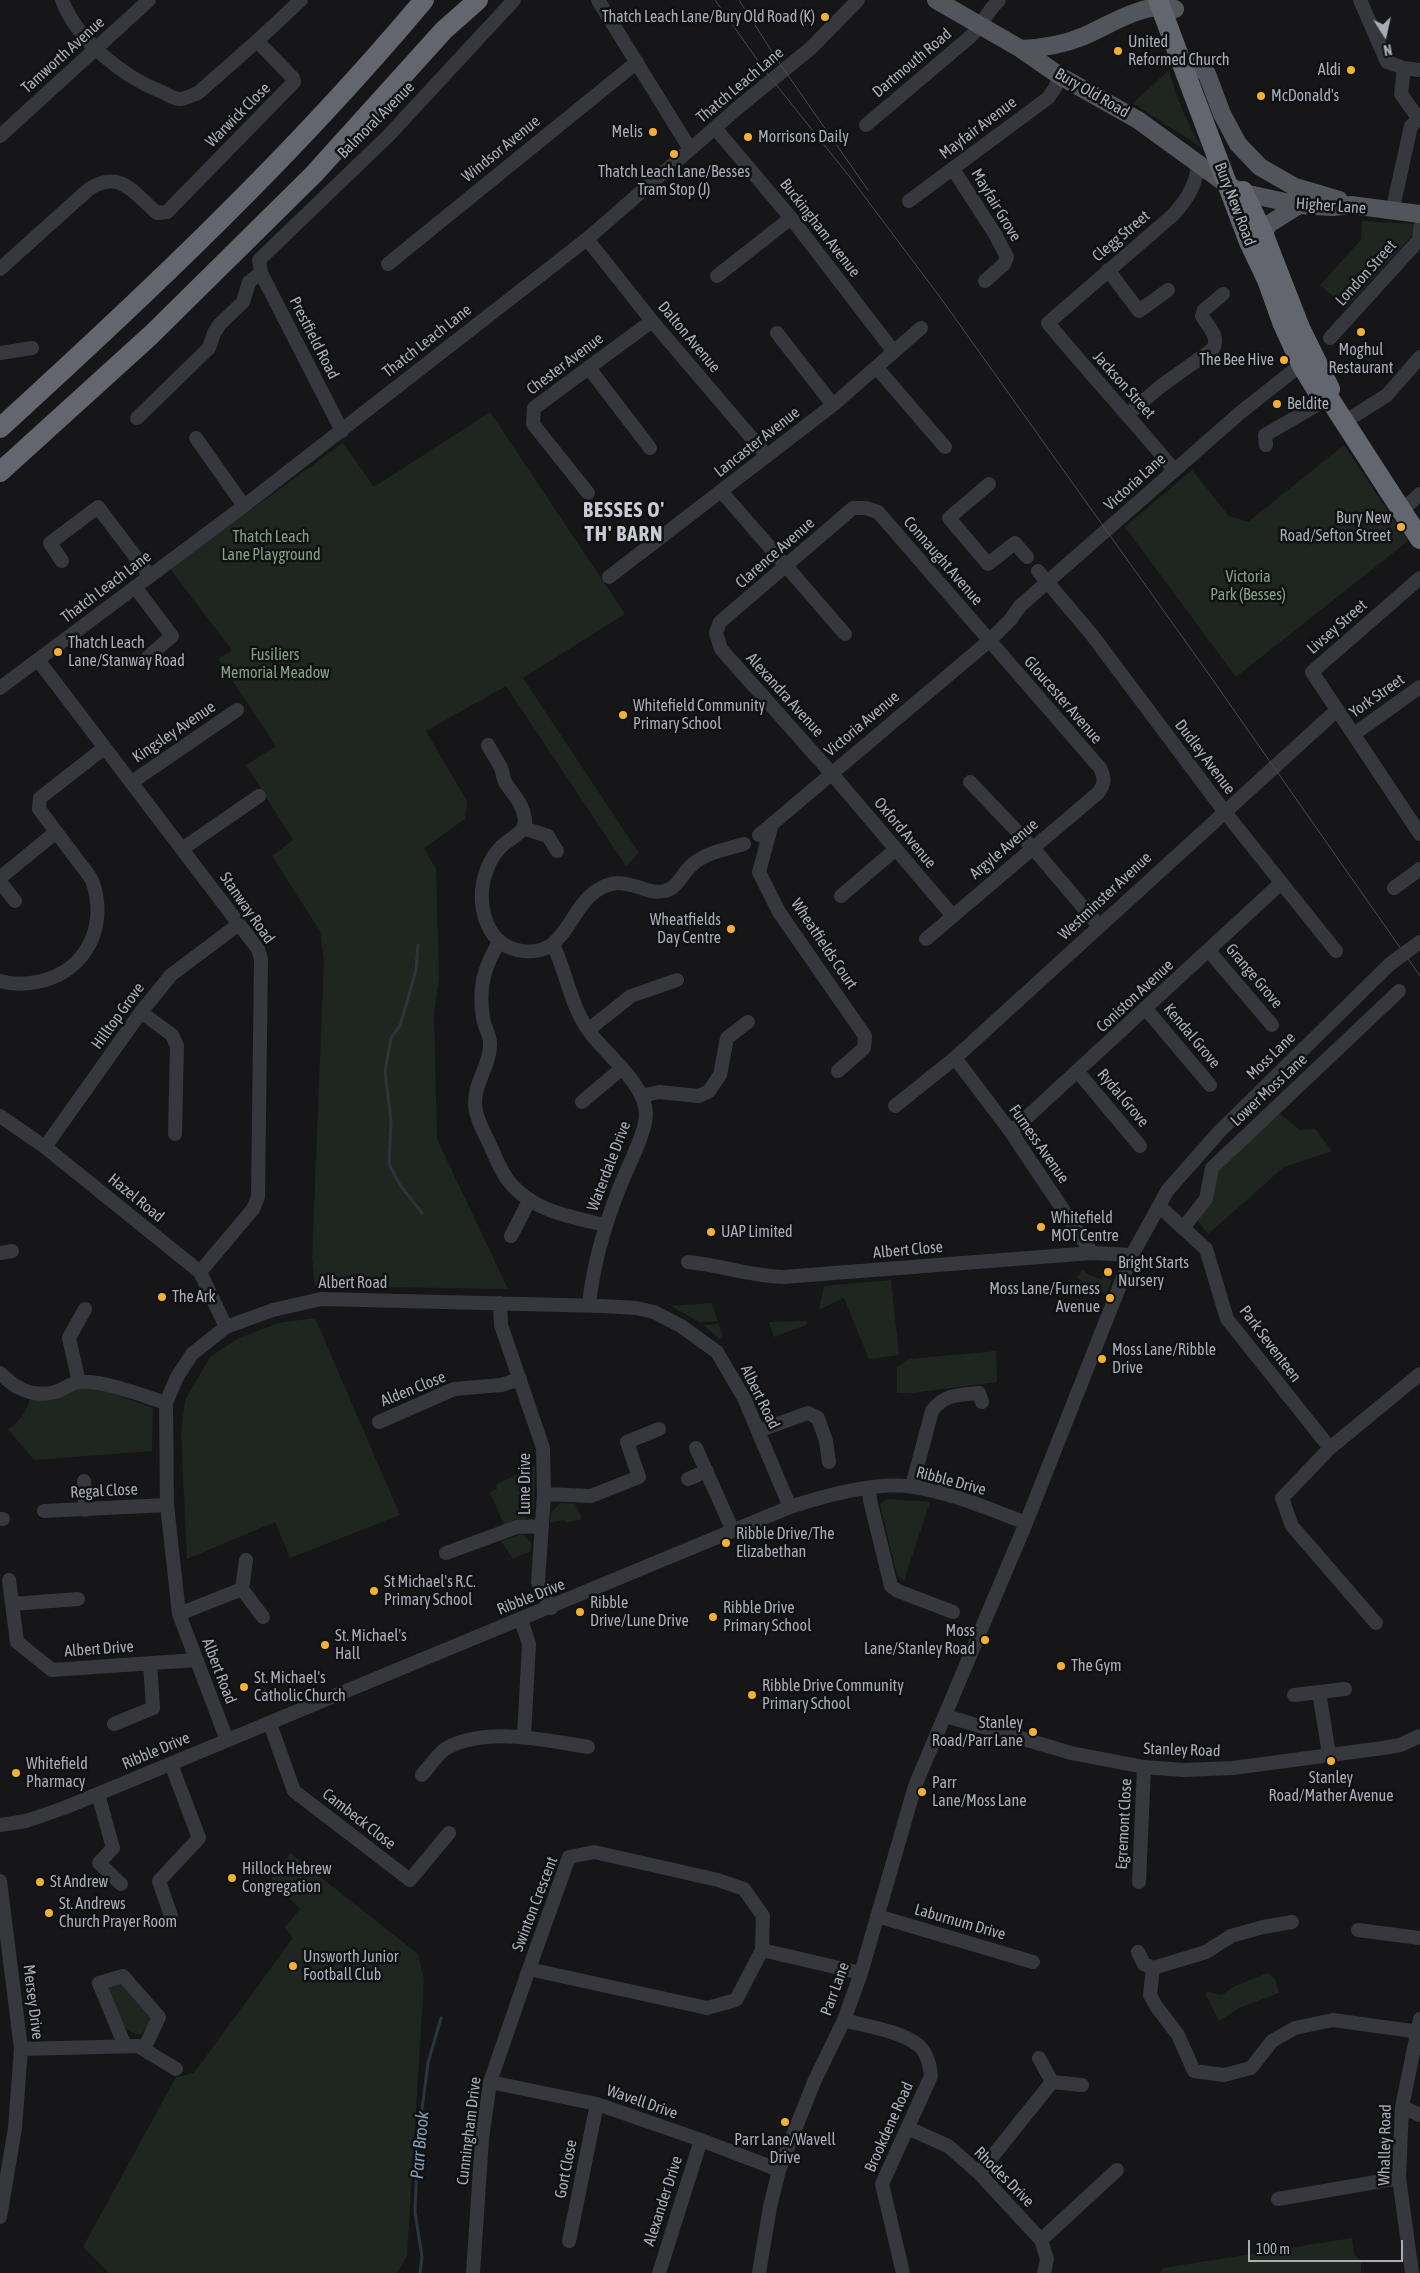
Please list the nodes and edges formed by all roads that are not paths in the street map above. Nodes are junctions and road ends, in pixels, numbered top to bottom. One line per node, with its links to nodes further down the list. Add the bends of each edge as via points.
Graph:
1 (62, 0): 19 (street)
2 (149, 0): 19 (street, Tamworth Avenue)
3 (300, 0): 17 (street)
4 (466, 0): 16 (highway)
5 (478, 0): 16 (highway)
6 (514, 0): 44 (street, Balmoral Avenue)
7 (598, 0): 22 (street)
8 (858, 0): 28 (street, Thatch Leach Lane, via 811,48)
9 (936, 0): 15 (main road, Bury Old Road)
10 (999, 0): 15 (street, Dartmouth Road)
11 (1360, 0): 23 (street, via 1387,62)
12 (1166, 3): 14 (main road); 21 (highway, Bury New Road); 33 (highway, Bury New Road)
13 (420, 4): 68 (highway, via 316,122 157,283)
14 (1136, 4): 18 (main road, via 1084,36)
15 (980, 27): 20 (main road, Bury Old Road); 27 (street, Dartmouth Road)
16 (444, 30): 76 (highway, via 307,181 151,335)
17 (257, 41): 19 (street, via 198,93 178,99 123,72); 45 (street, Warwick Close, via 294,82 167,212 157,213 123,184 101,181)
18 (1056, 46): 20 (main road); 25 (main road)
19 (97, 49): 29 (street, Tamworth Avenue)
20 (1020, 49): 25 (main road, Bury Old Road)
21 (1193, 61): 33 (highway, Bury New Road); 36 (main road, via 1207,74 1238,144 1260,167 1296,187)
22 (637, 62): 30 (street); 43 (street, Windsor Avenue)
23 (1404, 68): 24 (street); 26 (street, via 1401,94)
24 (1420, 70)
25 (1060, 76): 31 (main road, Bury Old Road, via 1138,120); 32 (street, Mayfair Avenue, via 1048,98)
26 (1419, 118): 37 (street, via 1410,126)
27 (866, 125)
28 (715, 128): 30 (street, Thatch Leach Lane); 39 (street, Buckingham Avenue)
29 (0, 136)
30 (690, 148): 42 (street, Thatch Leach Lane)
31 (1199, 164): 33 (main road, Bury Old Road); 46 (street, Clegg Street, via 1189,198)
32 (952, 169): 34 (street, Mayfair Avenue); 48 (street, Mayfair Grove, via 995,234 1006,257 1004,264)
33 (1236, 189): 35 (main road, Higher Lane); 41 (highway, Bury New Road); 60 (highway, Bury New Road, via 1249,242)
34 (909, 201)
35 (1299, 205): 36 (main road, Higher Lane); 41 (main road, via 1269,224)
36 (1351, 205): 37 (main road, Higher Lane)
37 (1392, 212): 38 (main road, Higher Lane)
38 (1420, 214)
39 (791, 218): 47 (street); 57 (street, Buckingham Avenue)
40 (1420, 227): 54 (street, London Street, via 1419,240)
41 (1263, 233): 60 (highway, Bury New Road)
42 (587, 238): 51 (street, Dalton Avenue); 69 (street, Thatch Leach Lane)
43 (388, 264)
44 (260, 266): 66 (street, Balmoral Avenue, via 249,282 244,302 220,324 209,348); 69 (street, Prestfield Road)
45 (0, 269)
46 (1108, 270): 49 (street, via 1139,311); 52 (street, Clegg Street)
47 (717, 276)
48 (985, 281)
49 (1168, 290)
50 (1223, 294): 65 (street, via 1204,310 1202,316 1216,337 1213,349)
51 (652, 321): 61 (street, Chester Avenue); 74 (street, Dalton Avenue)
52 (1048, 323): 65 (street, Jackson Street)
53 (921, 328): 57 (street, Lancaster Avenue)
54 (1333, 329)
55 (777, 333): 64 (street)
56 (32, 348): 58 (street)
57 (894, 352): 62 (street, Lancaster Avenue)
58 (0, 353)
59 (1420, 357): 67 (street, via 1387,394)
60 (1308, 362): 63 (highway, Bury New Road, via 1316,389); 75 (street, Victoria Lane, via 1241,412)
61 (589, 368): 73 (street); 79 (street, Chester Avenue, via 534,408 533,424)
62 (877, 368): 64 (street, Lancaster Avenue); 72 (street)
63 (1329, 398): 67 (highway, Bury New Road); 71 (street, via 1266,435)
64 (833, 405): 74 (street, Lancaster Avenue)
65 (1128, 414): 75 (street, Jackson Street)
66 (137, 418)
67 (1343, 423): 83 (highway, Bury New Road)
68 (0, 428)
69 (342, 431): 81 (street, Thatch Leach Lane)
70 (196, 438): 81 (street)
71 (1266, 445)
72 (945, 447)
73 (650, 448)
74 (767, 456): 78 (street, Lancaster Avenue)
75 (1174, 470): 90 (street, Victoria Lane)
76 (0, 472)
77 (989, 484): 85 (street, via 949,518 988,564 1015,543)
78 (721, 491): 87 (street); 89 (street, Lancaster Avenue)
79 (588, 493)
80 (1420, 494): 83 (street)
81 (244, 506): 88 (street, Thatch Leach Lane)
82 (866, 508): 87 (street, Clarence Avenue, via 853,508); 95 (street, Connaught Avenue, via 878,512)
83 (1400, 512): 84 (highway, Bury New Road)
84 (1420, 539)
85 (1027, 557)
86 (62, 561): 88 (street, via 50,543 98,507)
87 (788, 566): 93 (street); 94 (street, Clarence Avenue, via 720,622)
88 (150, 576): 92 (street, Thatch Leach Lane)
89 (609, 577)
90 (1043, 577): 95 (street, Victoria Lane, via 1011,619); 110 (street, Dudley Avenue, via 1092,635)
91 (1420, 578): 101 (street, Livsey Street, via 1312,672)
92 (135, 587): 96 (street, via 172,636); 97 (street, Thatch Leach Lane)
93 (845, 634)
94 (717, 637): 105 (street, Alexandra Avenue, via 721,649)
95 (989, 641): 105 (street, Victoria Avenue); 108 (street, Gloucester Avenue, via 1100,768)
96 (148, 657)
97 (38, 660): 99 (street, Thatch Leach Lane); 104 (street, Stanway Road)
98 (1420, 687): 102 (street, York Street)
99 (0, 688)
100 (237, 710): 106 (street, Kingsley Avenue)
101 (1337, 710): 102 (street, Livsey Street); 110 (street, Westminster Avenue)
102 (1354, 734): 114 (street, Livsey Street)
103 (488, 745): 112 (street, via 504,780 519,802 525,820)
104 (104, 748): 106 (street, Stanway Road); 113 (street, via 40,798 39,809)
105 (832, 774): 111 (street, Victoria Avenue); 119 (street, Oxford Avenue)
106 (132, 782): 118 (street, Stanway Road)
107 (970, 782): 117 (street)
108 (1104, 784): 117 (street, Argyle Avenue, via 1098,793)
109 (259, 796): 118 (street)
110 (1224, 811): 122 (street, Dudley Avenue); 128 (street, Westminster Avenue)
111 (772, 824): 115 (street, Victoria Avenue); 145 (street, Wheatfields Court, via 759,872 779,912 865,1036 864,1048)
112 (523, 828): 120 (street, via 548,836); 130 (street, via 500,848 486,871 482,891 484,913 490,931)
113 (56, 832): 125 (street, via 1,877 1,883); 136 (street, via 92,881 98,917 92,940 82,958 43,982)
114 (1420, 834)
115 (759, 835)
116 (744, 844): 132 (street, via 708,855 692,865 678,883 666,890 651,891 628,883 597,890 585,900 565,933)
117 (1032, 848): 126 (street, Argyle Avenue); 128 (street)
118 (182, 849): 127 (street, Stanway Road)
119 (896, 849): 124 (street); 126 (street, Oxford Avenue)
120 (558, 851)
121 (1420, 869): 123 (street)
122 (1280, 883): 133 (street, Coniston Avenue); 134 (street, Dudley Avenue)
123 (1394, 888)
124 (841, 896)
125 (15, 900)
126 (952, 915): 129 (street, Argyle Avenue)
127 (239, 924): 139 (street, Hilltop Grove, via 171,975); 164 (street, Stanway Road, via 262,959 258,1197 253,1209)
128 (1099, 926): 143 (street, Westminster Avenue)
129 (926, 939)
130 (500, 942): 132 (street, via 517,950 535,952); 156 (street, via 487,962 481,992 483,1019 490,1042 475,1102 479,1120 511,1184)
131 (1420, 942): 157 (street, Moss Lane, bridge, via 1390,964 1219,1132 1167,1191)
132 (553, 944): 142 (street, Waterdale Drive, via 576,1008)
133 (1209, 950): 138 (street, Coniston Avenue); 141 (street, Grange Grove)
134 (1336, 951)
135 (677, 980): 142 (street, via 630,996)
136 (0, 981)
137 (1399, 990): 159 (street, Lower Moss Lane, via 1212,1168 1206,1199)
138 (1146, 1009): 146 (street, Coniston Avenue); 147 (street, Kendal Grove)
139 (141, 1012): 153 (street, via 172,1035 177,1046); 155 (street, Hilltop Grove)
140 (739, 1025): 148 (street, via 727,1038 720,1074 710,1091 699,1096 659,1092)
141 (1272, 1025)
142 (588, 1030): 144 (street, Waterdale Drive)
143 (955, 1058): 150 (street, Westminster Avenue); 152 (street, Furness Avenue)
144 (621, 1069): 148 (street, Waterdale Drive); 149 (street)
145 (838, 1071)
146 (1078, 1072): 152 (street, Coniston Avenue); 154 (street, Rydal Grove)
147 (1210, 1085)
148 (641, 1096): 158 (street, Waterdale Drive, via 646,1114 642,1131)
149 (582, 1102)
150 (895, 1106)
151 (0, 1116): 155 (street, Hazel Road)
152 (1012, 1132): 161 (street, Furness Avenue)
153 (175, 1134)
154 (1140, 1146)
155 (45, 1147): 164 (street, Hazel Road)
156 (529, 1201): 158 (street, via 556,1213); 160 (street)
157 (1159, 1206): 159 (street, Park Seventeen); 162 (street)
158 (605, 1225): 166 (street, Waterdale Drive, via 595,1262)
159 (1183, 1228): 179 (street, Park Seventeen, via 1206,1249 1227,1319)
160 (518, 1229)
161 (1092, 1253): 162 (street, Albert Close); 163 (street, Albert Close, via 783,1277 758,1276)
162 (1132, 1255): 191 (street, Parr Lane)
163 (688, 1262)
164 (200, 1272): 168 (street, Hazel Road)
165 (500, 1303): 166 (street, Albert Road); 168 (street, Albert Road, via 321,1299 272,1310); 171 (street, Lune Drive, via 501,1325)
166 (589, 1306): 177 (street, Albert Road, via 654,1312 682,1326 712,1348 744,1398)
167 (85, 1309): 172 (street, via 68,1338)
168 (226, 1327): 174 (street, Albert Road, via 192,1354 176,1377)
169 (0, 1372): 172 (street, via 11,1384 28,1393 54,1392)
170 (1420, 1374): 179 (street)
171 (520, 1379): 175 (street, Alden Close, via 501,1386 454,1389); 186 (street, Lune Drive, via 543,1448)
172 (79, 1382): 174 (street, via 119,1388)
173 (982, 1402): 184 (street, via 979,1393 950,1396 939,1402 932,1411)
174 (166, 1404): 187 (street, Albert Road)
175 (379, 1422)
176 (658, 1429): 186 (street, via 627,1442 640,1477 591,1496)
177 (758, 1431): 180 (street, via 808,1413 818,1418); 188 (street, Albert Road)
178 (696, 1448): 181 (street)
179 (1330, 1448): 205 (street, via 1282,1498 1292,1526)
180 (829, 1462)
181 (706, 1471): 182 (street); 193 (street)
182 (688, 1479)
183 (84, 1481): 189 (street)
184 (912, 1486): 185 (street, Ribble Drive); 191 (street, Ribble Drive, via 962,1498)
185 (869, 1488): 188 (street, Ribble Drive); 201 (street, via 891,1586)
186 (544, 1494): 192 (street, Lune Drive)
187 (167, 1506): 189 (street, Regal Close); 202 (street, Albert Road)
188 (790, 1507): 193 (street, Ribble Drive)
189 (85, 1510): 190 (street, Regal Close)
190 (44, 1511)
191 (1026, 1523): 211 (street, Parr Lane)
192 (542, 1526): 194 (street, via 517,1527); 200 (street, Lune Drive, via 538,1582)
193 (733, 1531): 200 (street, Ribble Drive)
194 (446, 1553)
195 (246, 1560): 197 (street)
196 (9, 1580): 199 (street, Albert Drive)
197 (242, 1589): 202 (street); 203 (street)
198 (78, 1599): 199 (street)
199 (12, 1604): 207 (street, Albert Drive, via 17,1642 52,1670)
200 (551, 1608): 204 (street, Ribble Drive)
201 (953, 1612)
202 (179, 1614): 206 (street, Albert Road)
203 (263, 1617)
204 (521, 1620): 213 (street, Ribble Drive); 214 (street, via 529,1644)
205 (1376, 1623)
206 (196, 1660): 207 (street, Albert Drive); 216 (street, Albert Road)
207 (150, 1663): 212 (street, via 153,1708)
208 (1345, 1689): 209 (street)
209 (1320, 1692): 210 (street); 218 (street)
210 (1294, 1695)
211 (946, 1716): 220 (street, Stanley Road, via 1070,1753); 229 (street, Parr Lane, via 915,1786)
212 (114, 1724)
213 (270, 1724): 216 (street, Ribble Drive); 224 (street, Cambeck Close, via 294,1791 410,1880)
214 (524, 1736): 217 (street); 221 (street, via 462,1742 444,1750)
215 (1420, 1736): 218 (street, Stanley Road, via 1400,1745)
216 (227, 1740): 219 (street, Ribble Drive)
217 (588, 1747)
218 (1329, 1754): 220 (street, Stanley Road, via 1220,1770)
219 (171, 1764): 222 (street, Ribble Drive); 228 (street, via 199,1838 160,1881)
220 (1144, 1767): 226 (street, Egremont Close)
221 (422, 1775)
222 (98, 1794): 223 (street, Ribble Drive, via 26,1821); 227 (street, via 113,1848 99,1863)
223 (0, 1825)
224 (449, 1833)
225 (0, 1880): 242 (street, Mersey Drive)
226 (1139, 1882)
227 (121, 1884)
228 (171, 1916)
229 (877, 1916): 235 (street, Laburnum Drive); 238 (street, Parr Lane)
230 (1292, 1922): 236 (street, via 1231,1936 1206,1952)
231 (1358, 1930): 232 (street)
232 (1420, 1938)
233 (762, 1950): 237 (street, Swinton Crescent, via 736,2000 707,2008); 237 (street, Swinton Crescent, via 763,1916 744,1889 718,1880 594,1852 569,1857); 238 (street)
234 (1138, 1952): 236 (street, via 1144,1964)
235 (1033, 1962)
236 (1153, 1968): 240 (street, via 1150,1996 1178,2035 1194,2071 1224,2075 1251,2068 1272,2041 1296,2028 1333,2020)
237 (529, 1970): 246 (street, Cunningham Drive)
238 (861, 1973): 239 (street, Parr Lane)
239 (844, 2020): 252 (street, Brookdene Road, via 920,2045 929,2062 931,2076); 255 (street, Parr Lane, via 814,2082)
240 (1419, 2028): 250 (street, Whalley Road)
241 (125, 2046): 242 (street); 243 (street); 243 (street, via 100,1983 123,1976 159,2017)
242 (21, 2049): 254 (street, Mersey Drive)
243 (144, 2049): 245 (street)
244 (1039, 2058): 247 (street)
245 (176, 2069)
246 (490, 2082): 249 (street, Wavell Drive); 263 (street, Cunningham Drive, via 482,2139)
247 (1052, 2082): 248 (street); 257 (street)
248 (1082, 2085)
249 (597, 2104): 253 (street, Wavell Drive); 262 (street, Gort Close)
250 (1402, 2107): 251 (street); 258 (street, Whalley Road)
251 (1420, 2114)
252 (908, 2128): 257 (street, Rhodes Drive, via 948,2146); 266 (street, Brookdene Road, via 882,2184)
253 (701, 2140): 255 (street, Wavell Drive); 264 (street, Alexander Drive)
254 (6, 2156): 260 (street, Mersey Drive)
255 (779, 2170): 265 (street, Parr Lane)
256 (1117, 2170): 261 (street)
257 (979, 2173): 261 (street, Rhodes Drive)
258 (1399, 2178): 259 (street); 268 (street, Whalley Road)
259 (1278, 2199)
260 (0, 2217)
261 (1041, 2240): 267 (street, Rhodes Drive, via 1048,2259)
262 (569, 2241)
263 (473, 2273)
264 (659, 2273)
265 (759, 2273)
266 (903, 2273)
267 (1044, 2273)
268 (1412, 2273)

